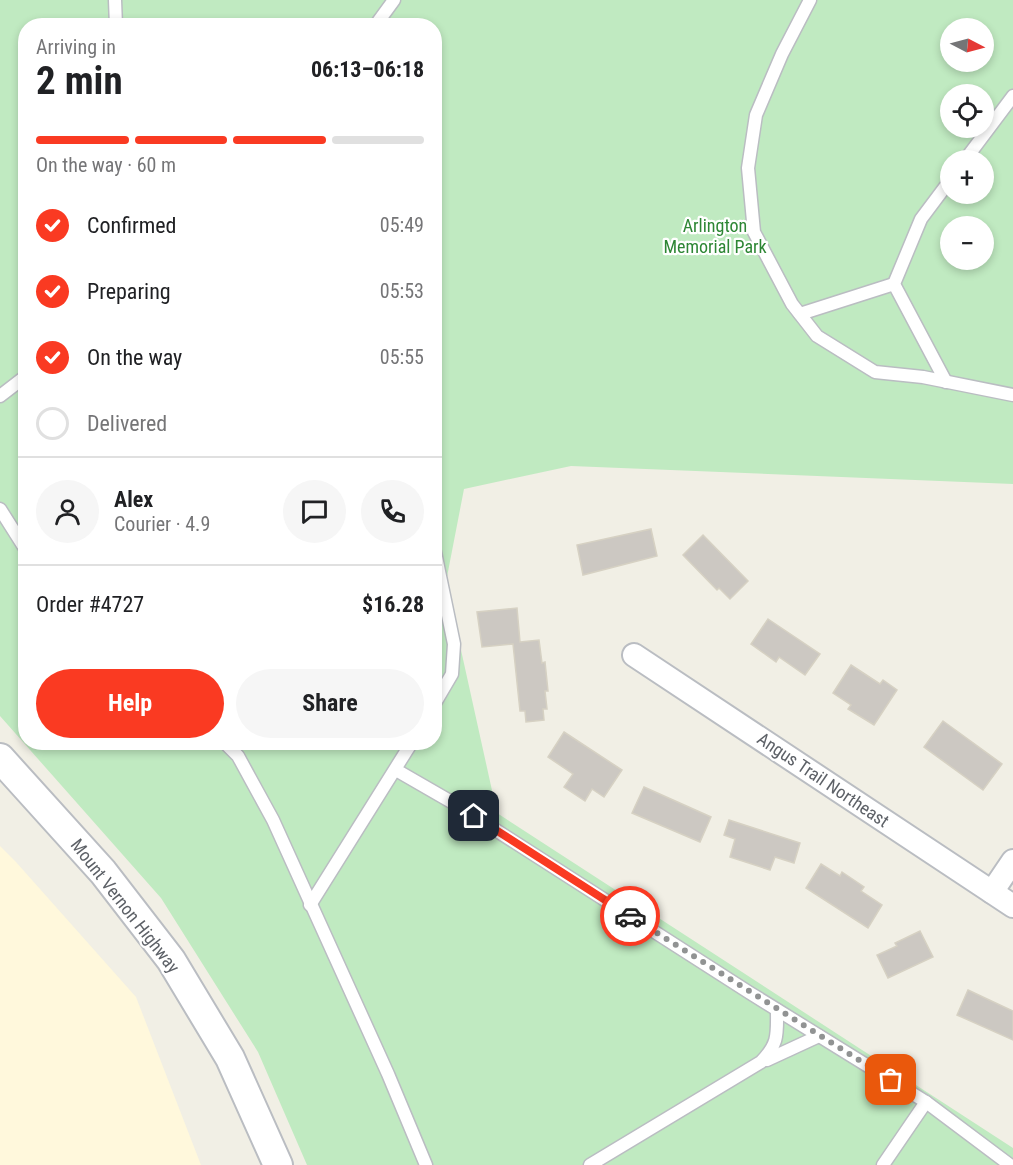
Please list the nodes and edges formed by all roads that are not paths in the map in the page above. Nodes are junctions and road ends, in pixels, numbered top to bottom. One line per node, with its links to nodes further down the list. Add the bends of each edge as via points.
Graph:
1 (115, 0): 4 (lane)
2 (394, 0): 5 (lane)
3 (810, 0): 10 (lane, via 756,115 748,168 754,232)
4 (116, 18)
5 (381, 18)
6 (1013, 96): 7 (lane)
7 (972, 150)
8 (940, 194): 9 (lane, via 921,219)
9 (894, 284): 10 (lane); 12 (lane)
10 (800, 314): 12 (lane, via 817,336 875,372)
11 (18, 382): 14 (lane)
12 (946, 382): 13 (lane)
13 (1013, 395)
14 (0, 396)
15 (0, 508): 16 (lane)
16 (18, 537)
17 (442, 586): 19 (lane, via 454,644 452,674)
18 (634, 655): 25 (street, Angus Trail Northeast)
19 (442, 691)
20 (232, 750): 26 (lane, via 273,820)
21 (407, 750): 23 (lane)
22 (0, 758): 32 (street, Mount Vernon Highway, via 103,872 171,960 230,1058)
23 (396, 770): 26 (lane); 28 (lane)
24 (1013, 861): 25 (street)
25 (992, 892): 27 (street, Angus Trail Northeast)
26 (310, 905): 33 (lane)
27 (1013, 906)
28 (777, 1010): 29 (lane); 30 (lane, via 773,1050)
29 (819, 1036): 30 (lane); 31 (lane)
30 (761, 1062): 34 (lane)
31 (926, 1102): 35 (lane); 36 (lane)
32 (278, 1165)
33 (426, 1165)
34 (590, 1165)
35 (883, 1165)
36 (1010, 1165)

